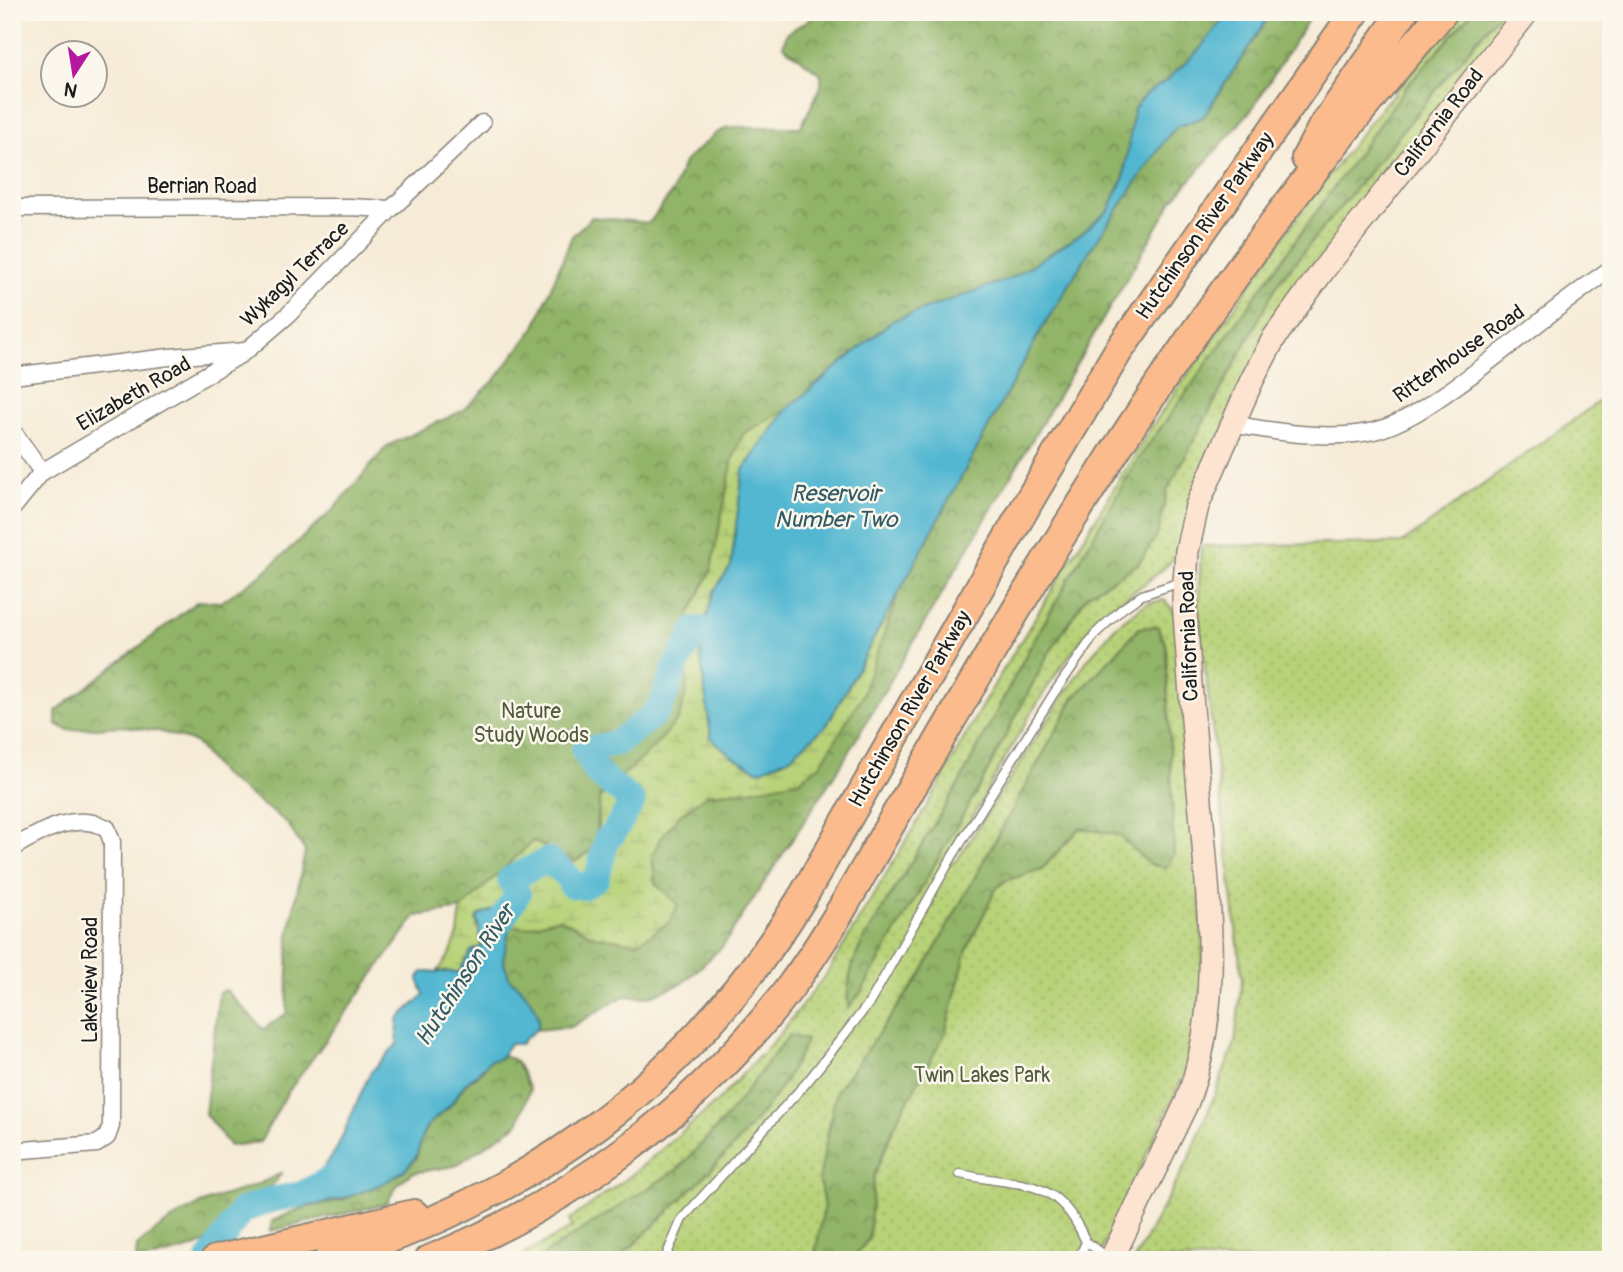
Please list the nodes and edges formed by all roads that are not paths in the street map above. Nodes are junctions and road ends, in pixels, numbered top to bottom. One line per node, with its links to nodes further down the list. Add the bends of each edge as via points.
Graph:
1 (1355, 12): 21 (highway, Hutchinson River Parkway, via 1117,353 802,898 757,965 707,1027 640,1093 566,1150)
2 (1403, 12): 8 (highway, via 1322,128)
3 (1443, 12): 8 (highway, Hutchinson River Parkway)
4 (1527, 12): 12 (main road, California Road, via 1290,314 1261,360)
5 (482, 123): 7 (street, Wykagyl Terrace)
6 (12, 208): 7 (street, Berrian Road)
7 (391, 209): 10 (street, Wykagyl Terrace, via 288,315)
8 (1265, 234): 20 (highway, Hutchinson River Parkway, via 1066,527 792,986 737,1051 677,1109)
9 (1611, 269): 12 (street, Rittenhouse Road, via 1487,365 1396,423 1356,433 1311,435)
10 (246, 351): 11 (street, Wykagyl Terrace); 14 (street, Elizabeth Road)
11 (12, 376)
12 (1231, 424): 16 (main road, California Road, via 1197,506)
13 (12, 430): 14 (street)
14 (42, 472): 15 (street, Elizabeth Road)
15 (12, 509)
16 (1184, 581): 23 (lane, via 1142,595 1096,634 952,857 870,1002 808,1081 682,1219); 29 (main road, California Road, via 1210,921 1208,1010 1187,1101)
17 (12, 848): 18 (street, Lakeview Road, via 71,822 83,820 107,828 111,842 112,1098 111,1126 107,1137 97,1144)
18 (12, 1151)
19 (960, 1174): 22 (lane, via 1046,1189 1076,1219)
20 (581, 1181): 26 (highway, Hutchinson River Parkway, via 518,1218); 27 (highway, via 508,1240)
21 (479, 1201): 24 (highway); 25 (highway, Hutchinson River Parkway, via 406,1234)
22 (1086, 1242): 28 (lane); 29 (lane)
23 (667, 1254)
24 (215, 1260)
25 (328, 1260)
26 (429, 1260)
27 (474, 1260)
28 (1078, 1260)
29 (1111, 1260)

